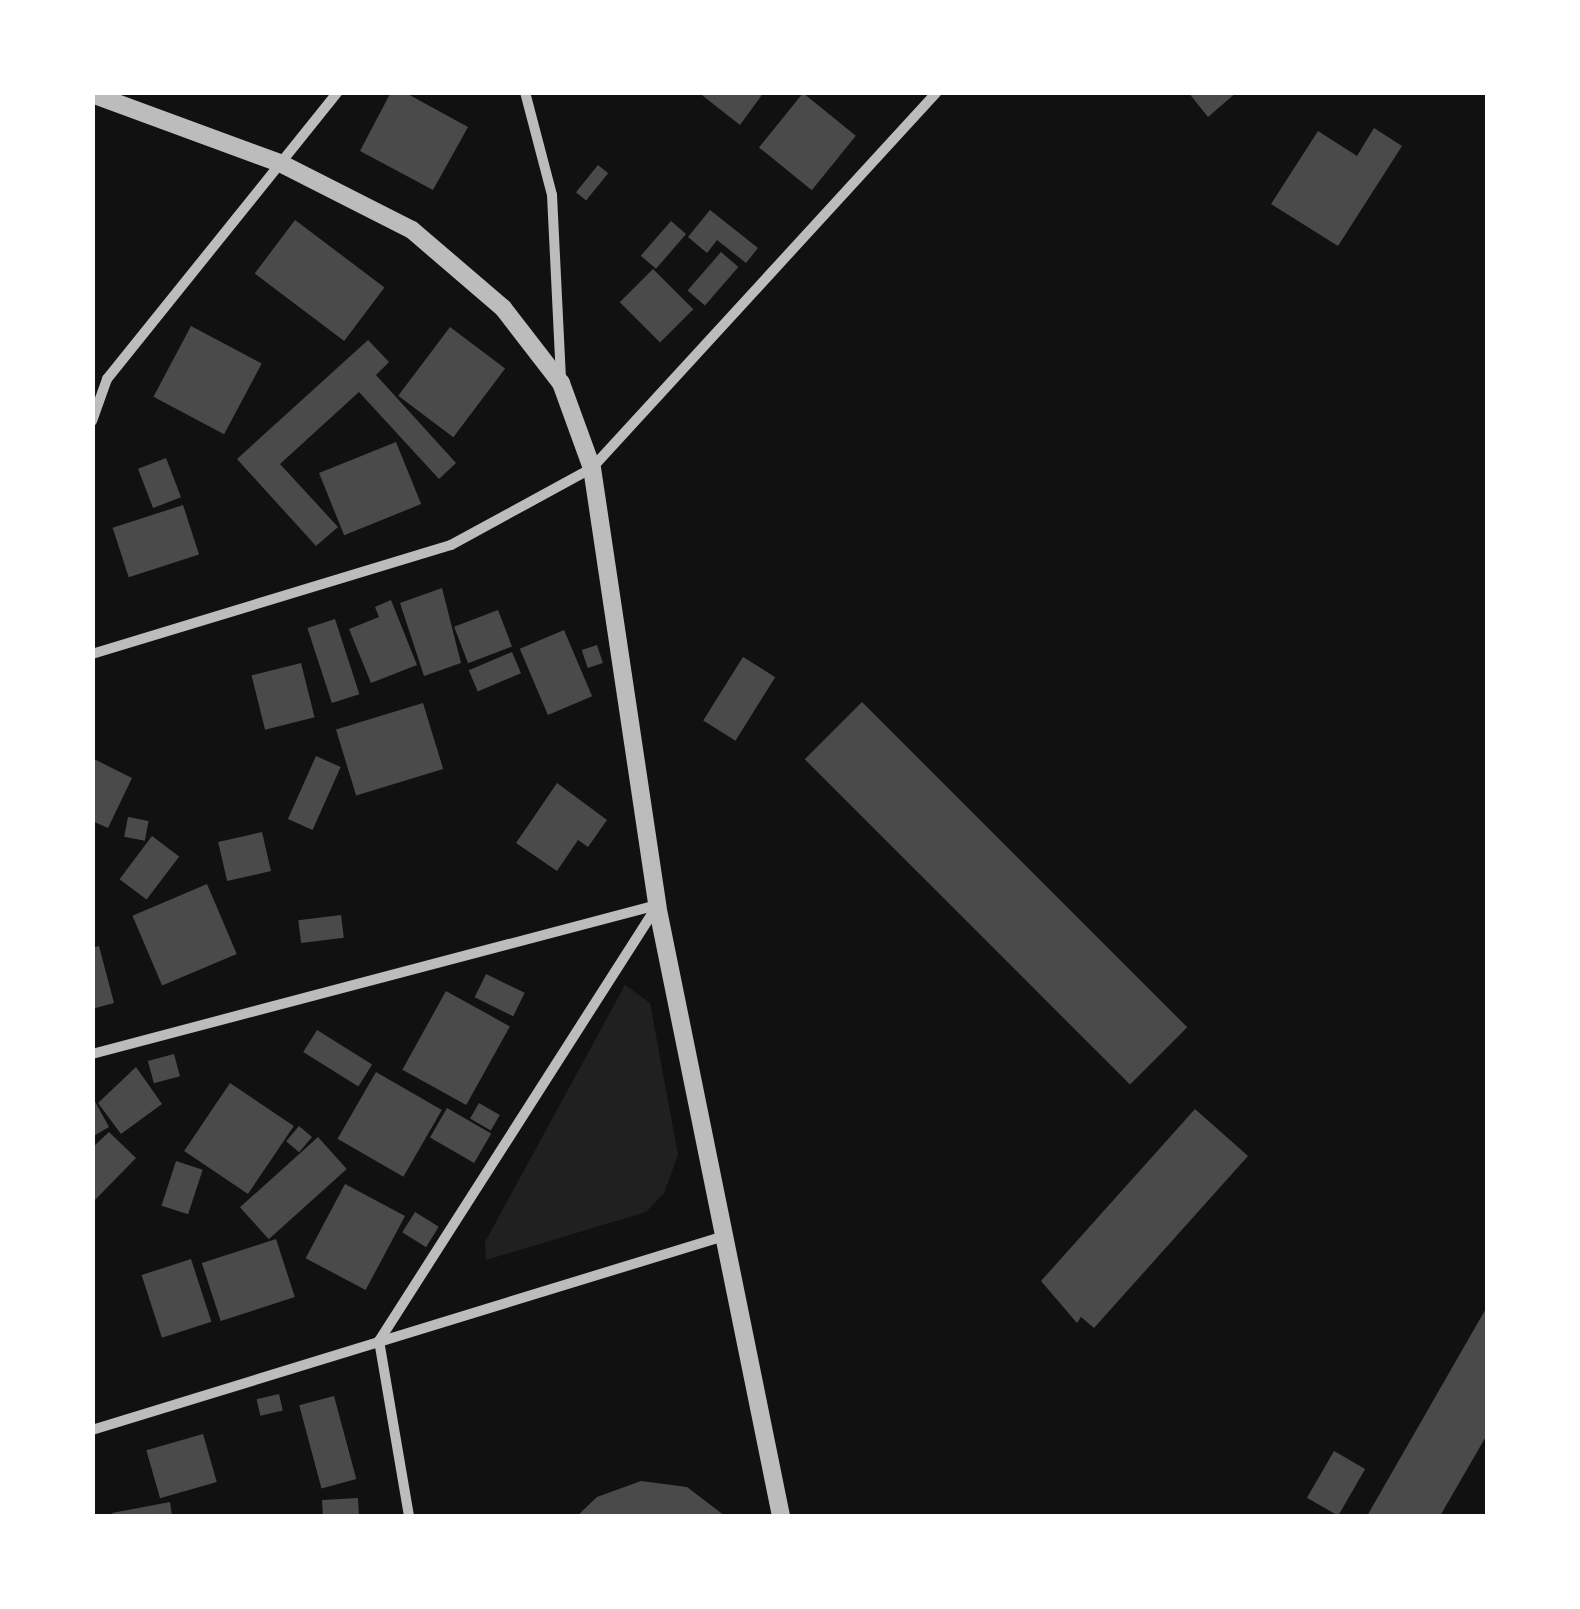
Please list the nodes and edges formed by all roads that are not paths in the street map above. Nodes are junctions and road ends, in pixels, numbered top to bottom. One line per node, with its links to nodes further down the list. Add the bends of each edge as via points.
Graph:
1 (338, 92): 5 (street)
2 (525, 92): 8 (street, via 552,195)
3 (938, 92): 10 (street)
4 (92, 94): 5 (street)
5 (280, 163): 6 (street); 8 (street, via 412,230 503,308)
6 (108, 379): 7 (street); 9 (street)
7 (92, 381)
8 (561, 383): 10 (street)
9 (92, 420)
10 (592, 468): 11 (street, via 452,545); 12 (street)
11 (92, 654)
12 (658, 905): 13 (street); 14 (street); 15 (street)
13 (92, 1054)
14 (721, 1237): 15 (street); 18 (street)
15 (379, 1342): 16 (street); 17 (street)
16 (92, 1430)
17 (409, 1516)
18 (782, 1516)

